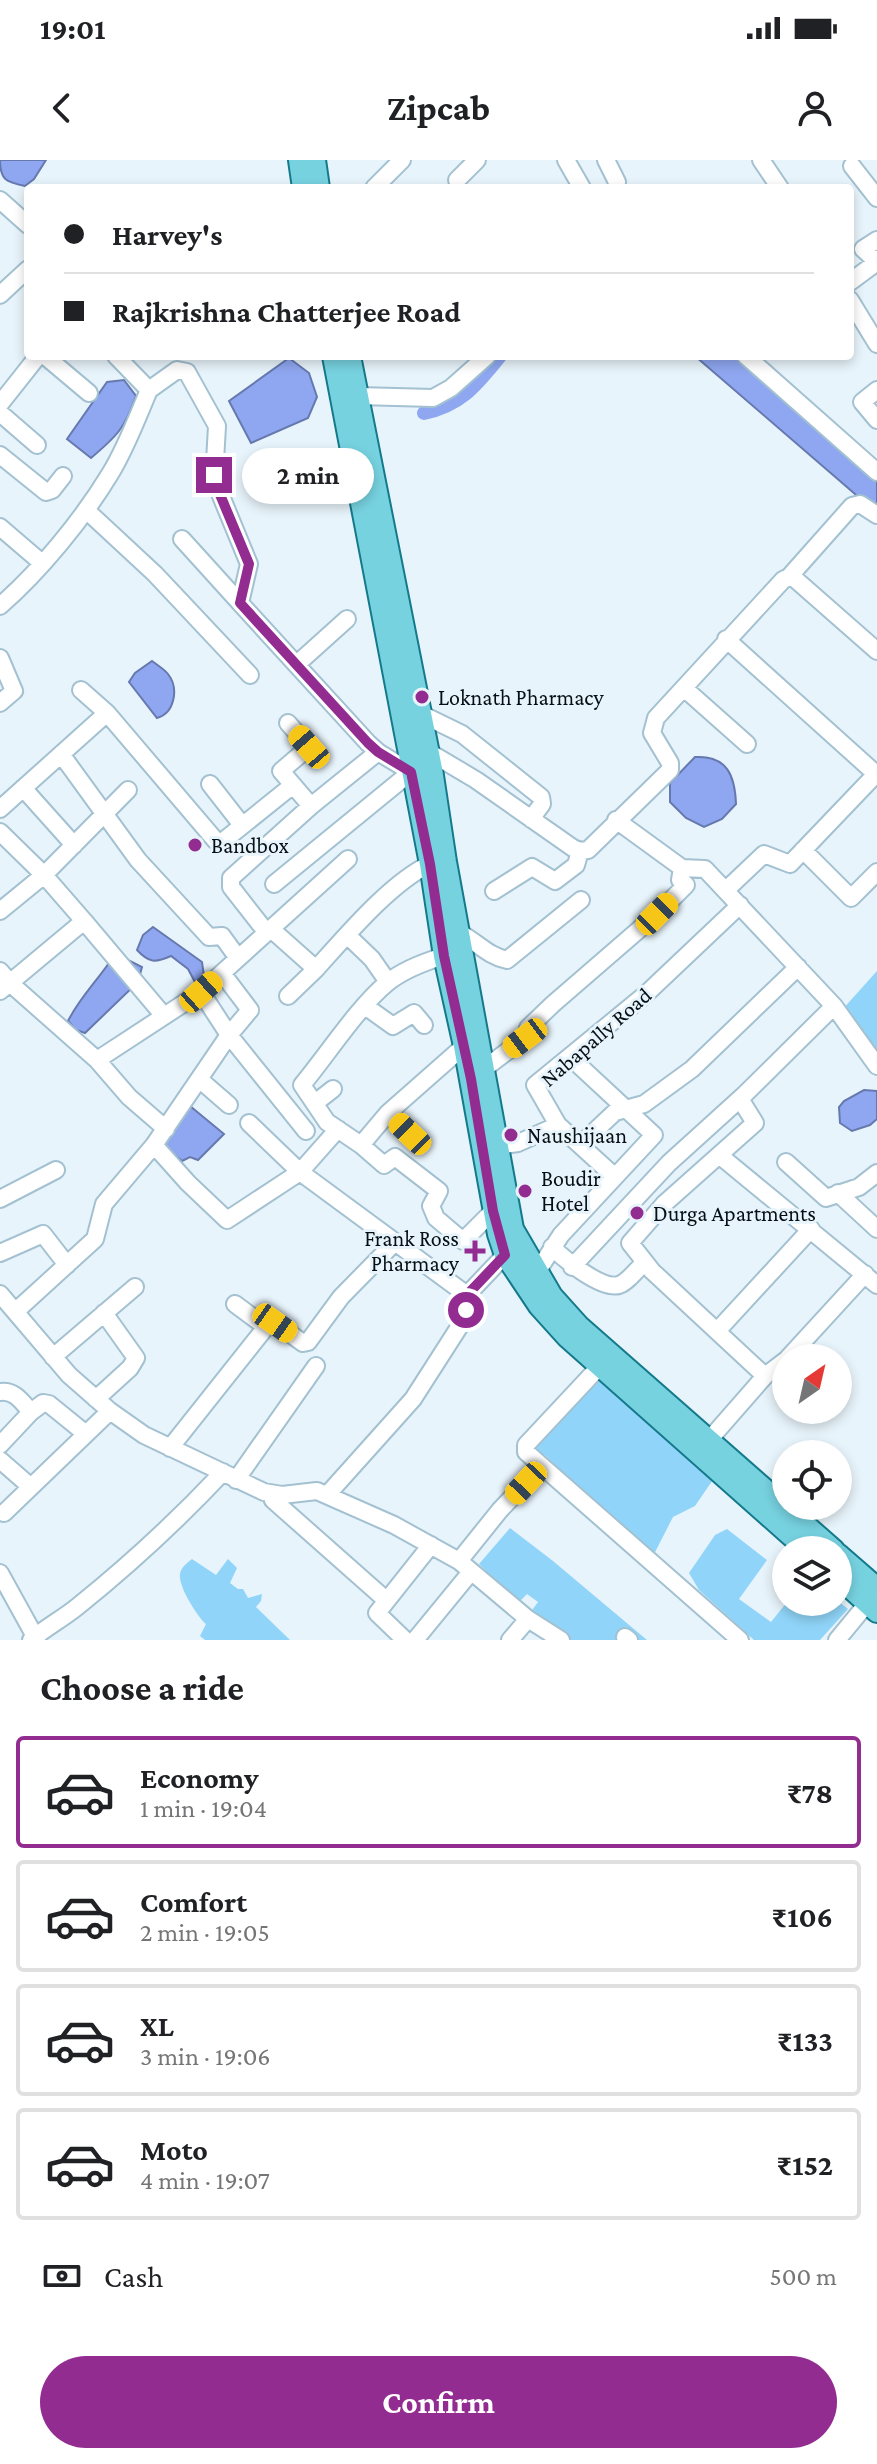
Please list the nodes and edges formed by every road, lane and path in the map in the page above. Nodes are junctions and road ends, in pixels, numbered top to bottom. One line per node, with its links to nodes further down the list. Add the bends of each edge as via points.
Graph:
1 (299, 160): 10 (main road)
2 (315, 160): 11 (main road)
3 (402, 160): 12 (street)
4 (476, 160): 9 (street)
5 (566, 160): 13 (street)
6 (606, 160): 14 (street)
7 (761, 160): 15 (street)
8 (852, 166): 16 (street)
9 (457, 180)
10 (302, 184)
11 (318, 184)
12 (378, 184)
13 (580, 184)
14 (617, 184)
15 (777, 184)
16 (877, 198)
17 (0, 200): 18 (street)
18 (24, 221)
19 (877, 240): 20 (street, via 863,249)
20 (877, 262): 22 (street)
21 (24, 273): 23 (street)
22 (854, 279)
23 (0, 295)
24 (854, 307): 25 (street)
25 (877, 344)
26 (35, 360): 37 (street)
27 (50, 360): 35 (street)
28 (120, 360): 33 (street)
29 (334, 360): 68 (main road)
30 (351, 360): 36 (main road)
31 (482, 360): 36 (street, via 433,398)
32 (751, 360): 42 (street)
33 (149, 390): 44 (street, via 112,472); 50 (street, via 184,369 215,420 214,479 249,564)
34 (877, 390): 39 (street, via 862,402)
35 (89, 393)
36 (358, 396): 62 (main road)
37 (0, 404)
38 (0, 413): 40 (street)
39 (877, 420)
40 (37, 445)
41 (0, 455): 43 (street, via 46,492)
42 (877, 472)
43 (63, 476)
44 (86, 510): 48 (street); 57 (street)
45 (877, 515): 49 (street, via 860,504 852,506)
46 (0, 527): 48 (street)
47 (182, 539): 50 (street)
48 (42, 563): 51 (street)
49 (789, 577): 53 (street); 54 (street)
50 (240, 603): 56 (street)
51 (0, 606)
52 (347, 619): 56 (street)
53 (726, 639): 58 (street); 69 (street)
54 (877, 651)
55 (0, 658): 60 (street, via 14,691)
56 (297, 664): 65 (street)
57 (250, 675)
58 (685, 689): 64 (street); 78 (street, via 652,725 670,770)
59 (81, 690): 61 (street)
60 (0, 703)
61 (107, 713): 66 (street); 79 (street, via 211,837 222,842)
62 (421, 714): 67 (main road); 77 (street, via 462,734 541,797)
63 (288, 723): 71 (street, via 309,747 281,771)
64 (747, 744)
65 (378, 752): 68 (street); 74 (street)
66 (61, 754): 72 (street); 76 (street)
67 (430, 760): 68 (street); 77 (street, via 476,780); 97 (main road)
68 (411, 772): 85 (main road); 89 (street)
69 (876, 774): 82 (street)
70 (210, 784): 79 (street)
71 (293, 785): 74 (street); 79 (street)
72 (23, 788): 75 (street); 81 (street)
73 (128, 790): 76 (street)
74 (311, 806): 96 (street, via 229,882)
75 (0, 809)
76 (105, 814): 81 (street); 100 (street, via 138,860 209,937 222,936)
77 (531, 819): 83 (street)
78 (616, 820): 83 (street, via 588,850); 86 (street)
79 (242, 825)
80 (0, 832): 88 (street)
81 (74, 845): 88 (street)
82 (803, 850): 87 (street, via 851,898); 90 (street, via 790,864 764,854)
83 (580, 851): 91 (street, via 576,865 555,881 532,867)
84 (348, 859): 96 (street)
85 (430, 864): 98 (street, via 413,873); 99 (main road)
86 (682, 868): 90 (street, via 705,869); 117 (street, via 680,880 686,885 553,1004 528,1028 525,1038)
87 (877, 872)
88 (44, 875): 94 (street); 95 (street)
89 (274, 884)
90 (726, 890): 93 (street)
91 (494, 891)
92 (581, 900): 97 (street, via 507,960 491,957)
93 (740, 905): 101 (street); 114 (street, Nabapally Road)
94 (0, 911)
95 (84, 921): 104 (street); 110 (street)
96 (269, 931): 100 (street); 102 (street)
97 (460, 933): 117 (main road)
98 (347, 935): 102 (street); 105 (street)
99 (444, 956): 105 (street); 113 (main road)
100 (238, 958): 103 (street)
101 (798, 967): 109 (street); 123 (street, via 692,1069 644,1104)
102 (316, 969): 107 (street)
103 (222, 973): 106 (street); 112 (street, via 250,1010)
104 (4, 982): 115 (street)
105 (388, 982): 108 (street)
106 (201, 992): 110 (street); 112 (street)
107 (288, 996)
108 (365, 1006): 111 (street, via 393,1026 414,1013); 121 (street, via 302,1085)
109 (834, 1006): 116 (street); 120 (street)
110 (164, 1016): 115 (street)
111 (424, 1025)
112 (229, 1035): 118 (street); 129 (street)
113 (464, 1046): 124 (street); 143 (main road)
114 (570, 1057): 123 (street); 126 (street, Nabapally Road, via 535,1085)
115 (97, 1060): 127 (street)
116 (877, 1066)
117 (485, 1068): 134 (main road)
118 (199, 1079): 122 (street); 127 (street)
119 (333, 1089): 121 (street)
120 (743, 1096): 135 (street, via 755,1123); 152 (street, via 669,1163)
121 (315, 1103): 128 (street)
122 (229, 1105)
123 (625, 1111): 133 (street, via 615,1112); 140 (street, via 654,1135)
124 (388, 1113): 130 (street); 132 (street)
125 (249, 1123): 138 (street)
126 (558, 1125): 133 (street, Nabapally Road); 134 (street)
127 (166, 1129): 131 (street)
128 (338, 1129): 132 (street); 138 (street)
129 (306, 1131)
130 (410, 1134)
131 (154, 1145): 138 (street, via 227,1220); 151 (street, via 104,1204 95,1239)
132 (361, 1145): 143 (street, via 384,1165 395,1157 439,1191 431,1206 436,1218 463,1241)
133 (580, 1145): 140 (street, Nabapally Road)
134 (498, 1146): 148 (main road)
135 (719, 1155): 144 (street); 150 (street, via 630,1240)
136 (786, 1162): 141 (street, via 826,1198)
137 (56, 1170): 142 (street)
138 (300, 1172): 146 (street)
139 (877, 1173): 141 (street, via 859,1187)
140 (614, 1176): 147 (street)
141 (838, 1193): 145 (street)
142 (0, 1199)
143 (493, 1211): 148 (main road)
144 (811, 1229): 154 (street); 162 (street)
145 (877, 1229)
146 (395, 1242): 157 (street); 161 (street, via 341,1297 308,1342 275,1323)
147 (552, 1247): 152 (street); 153 (street)
148 (513, 1250): 153 (main road); 157 (street); 166 (main road, via 539,1306)
149 (0, 1253): 151 (street, via 43,1234)
150 (644, 1263): 152 (street, via 619,1285); 162 (street)
151 (67, 1265): 159 (street)
152 (572, 1267)
153 (537, 1272): 174 (main road, via 579,1326)
154 (871, 1280): 163 (street)
155 (135, 1287): 160 (street)
156 (0, 1294): 159 (street)
157 (467, 1295): 182 (street, via 463,1321 413,1399)
158 (235, 1304): 161 (street)
159 (16, 1311): 164 (street)
160 (104, 1313): 164 (street); 170 (street, via 136,1358)
161 (266, 1327): 176 (street)
162 (718, 1330): 168 (street)
163 (803, 1344)
164 (53, 1357): 170 (street)
165 (316, 1366): 179 (street)
166 (599, 1367): 178 (street, via 526,1445); 184 (main road)
167 (772, 1371): 168 (street)
168 (765, 1376): 174 (street)
169 (0, 1392): 172 (street, via 15,1395)
170 (96, 1399): 171 (street)
171 (110, 1411): 173 (street); 176 (street)
172 (31, 1412): 173 (street, via 49,1404); 175 (street)
173 (86, 1434): 180 (street)
174 (709, 1440): 185 (main road)
175 (0, 1445)
176 (170, 1448): 179 (street)
177 (0, 1460): 180 (street)
178 (541, 1467): 187 (street, via 500,1510); 199 (street)
179 (229, 1476): 181 (street); 194 (street)
180 (31, 1487): 183 (street)
181 (275, 1495): 182 (street); 192 (street, via 273,1500)
182 (327, 1495): 186 (street)
183 (4, 1513)
184 (791, 1536)
185 (818, 1536)
186 (431, 1545): 187 (street); 192 (street)
187 (465, 1567): 193 (street); 196 (street)
188 (852, 1571): 191 (main road)
189 (0, 1573): 194 (street)
190 (852, 1585): 191 (main road)
191 (874, 1598): 200 (street)
192 (386, 1600): 195 (street, via 377,1613)
193 (528, 1619): 197 (street); 198 (street)
194 (35, 1639)
195 (405, 1640)
196 (415, 1640)
197 (510, 1640)
198 (561, 1640)
199 (740, 1640)
200 (837, 1640)

